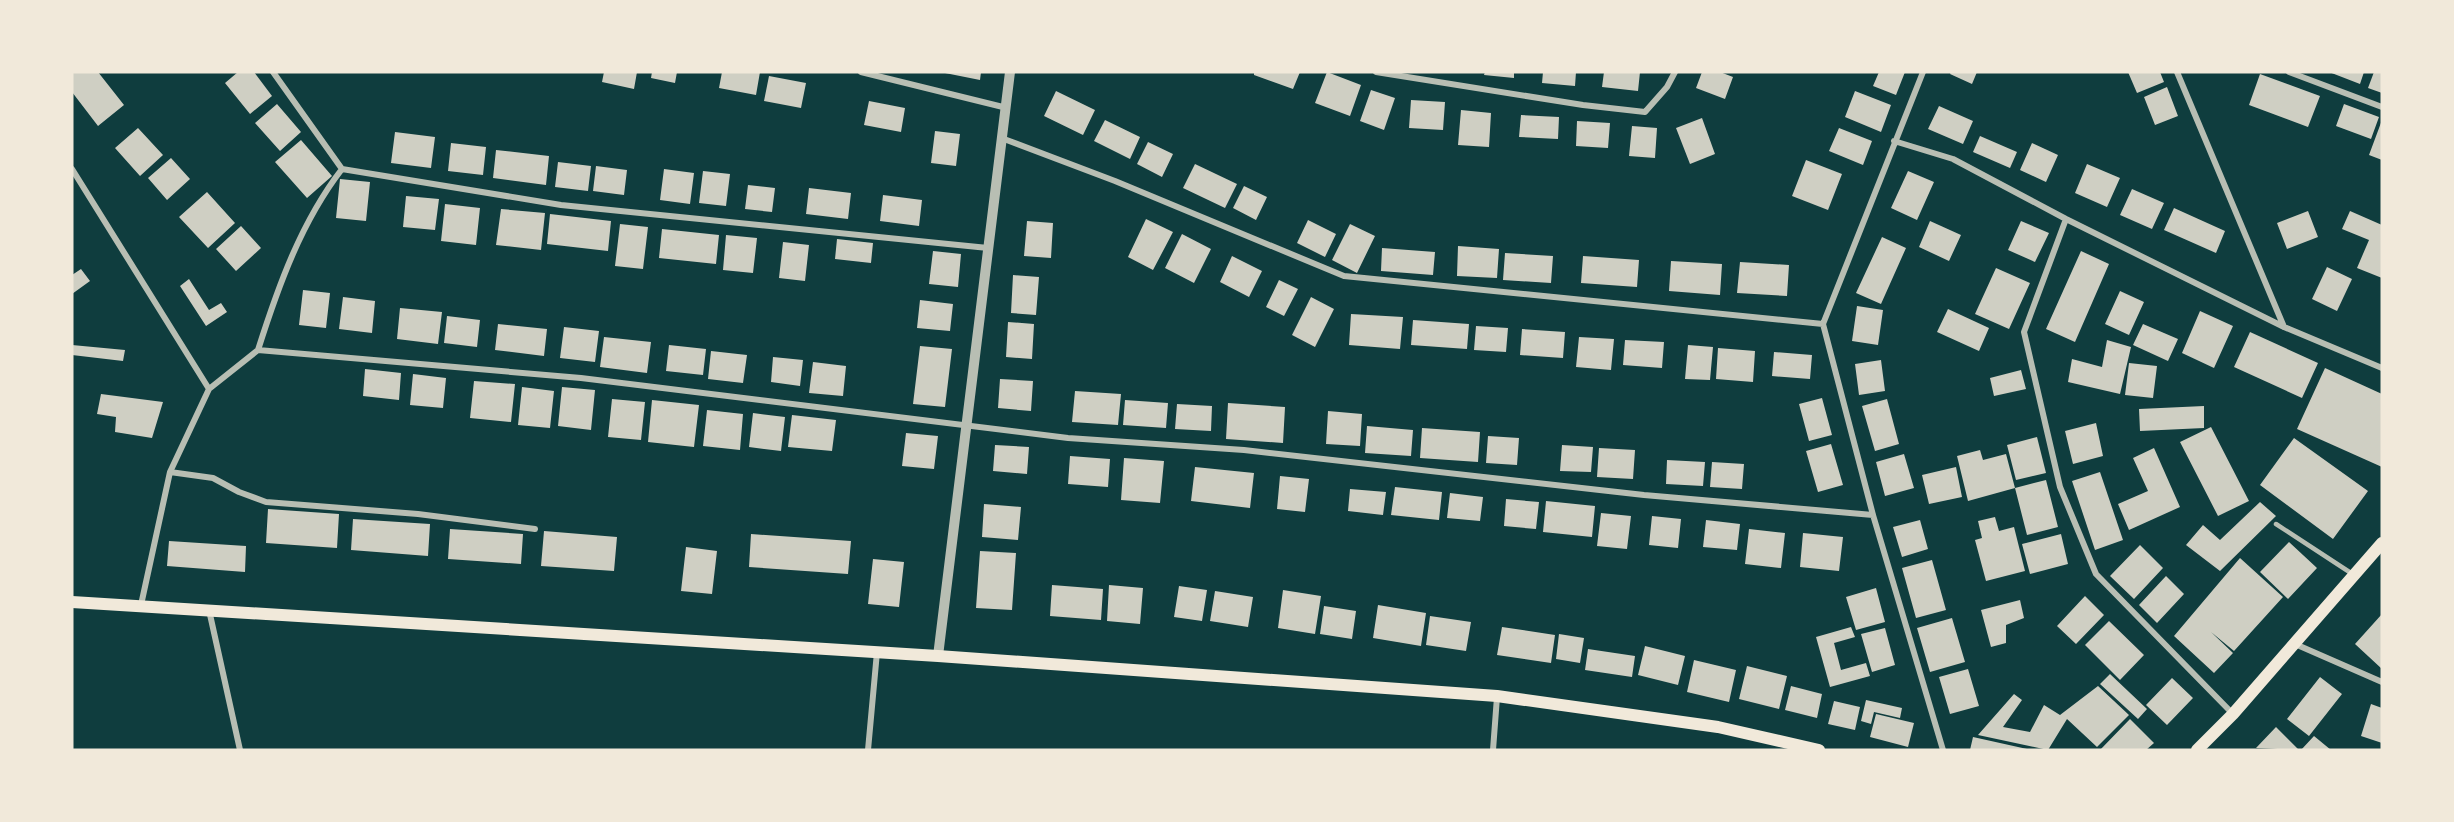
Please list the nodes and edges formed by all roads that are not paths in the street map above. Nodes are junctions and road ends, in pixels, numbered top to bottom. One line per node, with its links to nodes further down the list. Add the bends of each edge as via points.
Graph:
1 (273, 72): 14 (street)
2 (861, 72): 10 (street)
3 (1010, 72): 10 (street)
4 (1376, 72): 5 (street, via 1645,112)
5 (1675, 72)
6 (1923, 72): 12 (street)
7 (2177, 72): 18 (street)
8 (2289, 72): 9 (street)
9 (2382, 107)
10 (1007, 108): 11 (street)
11 (1004, 139): 16 (street); 17 (street, via 1344,276)
12 (1894, 141): 15 (street, via 1953,159); 17 (street)
13 (72, 169): 21 (street)
14 (342, 169): 16 (street, via 561,205); 19 (street, via 310,218 276,296)
15 (2066, 219): 18 (street); 37 (street, via 2024,332 2060,487 2096,574)
16 (988, 248): 22 (street)
17 (1823, 324): 24 (street)
18 (2284, 327): 20 (street)
19 (258, 350): 21 (street); 22 (street, via 581,378)
20 (2382, 368)
21 (209, 389): 23 (street)
22 (966, 424): 24 (street, via 1068,438 1244,450 1644,495); 34 (street)
23 (170, 472): 26 (street, via 213,477 266,502 417,514); 30 (street)
24 (1874, 515): 42 (street)
25 (2276, 524): 28 (lane)
26 (535, 529)
27 (2382, 543): 28 (main road)
28 (2354, 575): 32 (main road)
29 (72, 602): 30 (main road)
30 (141, 605): 31 (main road)
31 (209, 610): 33 (main road); 38 (street)
32 (2294, 644): 35 (street); 37 (main road)
33 (878, 652): 34 (main road); 39 (street)
34 (938, 656): 36 (main road)
35 (2382, 682)
36 (1497, 696): 40 (street); 41 (main road, via 1718,727)
37 (2233, 714): 43 (main road)
38 (240, 750)
39 (868, 750)
40 (1493, 750)
41 (1820, 750)
42 (1943, 750)
43 (2197, 750)

